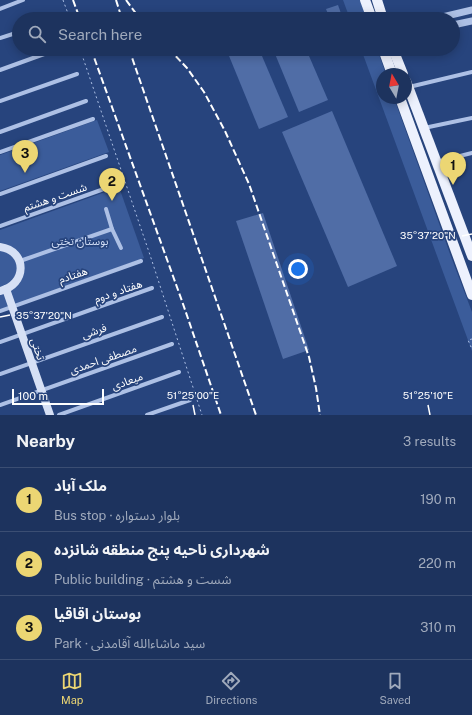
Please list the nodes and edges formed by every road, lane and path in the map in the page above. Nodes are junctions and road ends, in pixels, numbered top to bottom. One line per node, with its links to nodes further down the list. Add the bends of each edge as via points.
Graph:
1 (23, 0): 5 (street)
2 (63, 0): 7 (path)
3 (364, 0): 8 (main road)
4 (377, 0): 9 (main road)
5 (0, 9)
6 (472, 10): 10 (street)
7 (67, 12)
8 (369, 12)
9 (381, 12)
10 (460, 13)
11 (472, 21): 12 (street)
12 (460, 23)
13 (12, 34): 14 (street)
14 (0, 38)
15 (39, 56): 21 (street)
16 (82, 56): 67 (path)
17 (386, 56): 19 (main road)
18 (397, 56): 20 (main road)
19 (390, 68)
20 (401, 68)
21 (0, 70)
22 (472, 72): 24 (street)
23 (77, 74): 26 (street)
24 (412, 83)
25 (412, 97): 31 (main road)
26 (0, 101)
27 (86, 101): 32 (street)
28 (402, 104): 49 (main road)
29 (472, 118): 31 (street)
30 (93, 119): 33 (street)
31 (424, 128): 36 (main road)
32 (0, 132)
33 (0, 152)
34 (472, 154): 36 (street)
35 (106, 156): 38 (street)
36 (436, 162): 44 (main road)
37 (115, 185): 40 (street, شست و هشتم)
38 (0, 194)
39 (106, 209): 41 (street)
40 (0, 226)
41 (112, 229): 43 (street); 45 (street)
42 (0, 247): 45 (main road, via 12,250)
43 (121, 248)
44 (472, 256)
45 (20, 261): 48 (main road, via 20,275 17,281)
46 (141, 261): 50 (street, هفتادم)
47 (152, 288): 53 (street, هفتاد و دوم)
48 (3, 290): 50 (main road, تختی)
49 (472, 295)
50 (12, 306): 51 (street, هفتادم); 53 (main road, تختی)
51 (0, 311)
52 (162, 317): 58 (street, فرشی)
53 (22, 334): 55 (street, هفتاد و دوم); 58 (main road, تختی)
54 (472, 339): 57 (path, via 468,340)
55 (0, 342)
56 (172, 344): 61 (street, مصطفی احمدی)
57 (472, 347)
58 (31, 362): 60 (street, فرشی); 61 (main road, تختی)
59 (179, 372): 65 (street, میعادی)
60 (0, 374)
61 (41, 390): 63 (street, مصطفی احمدی); 64 (main road, تختی)
62 (190, 400): 66 (street)
63 (0, 405)
64 (50, 415)
65 (60, 415)
66 (147, 415)
67 (202, 415)

